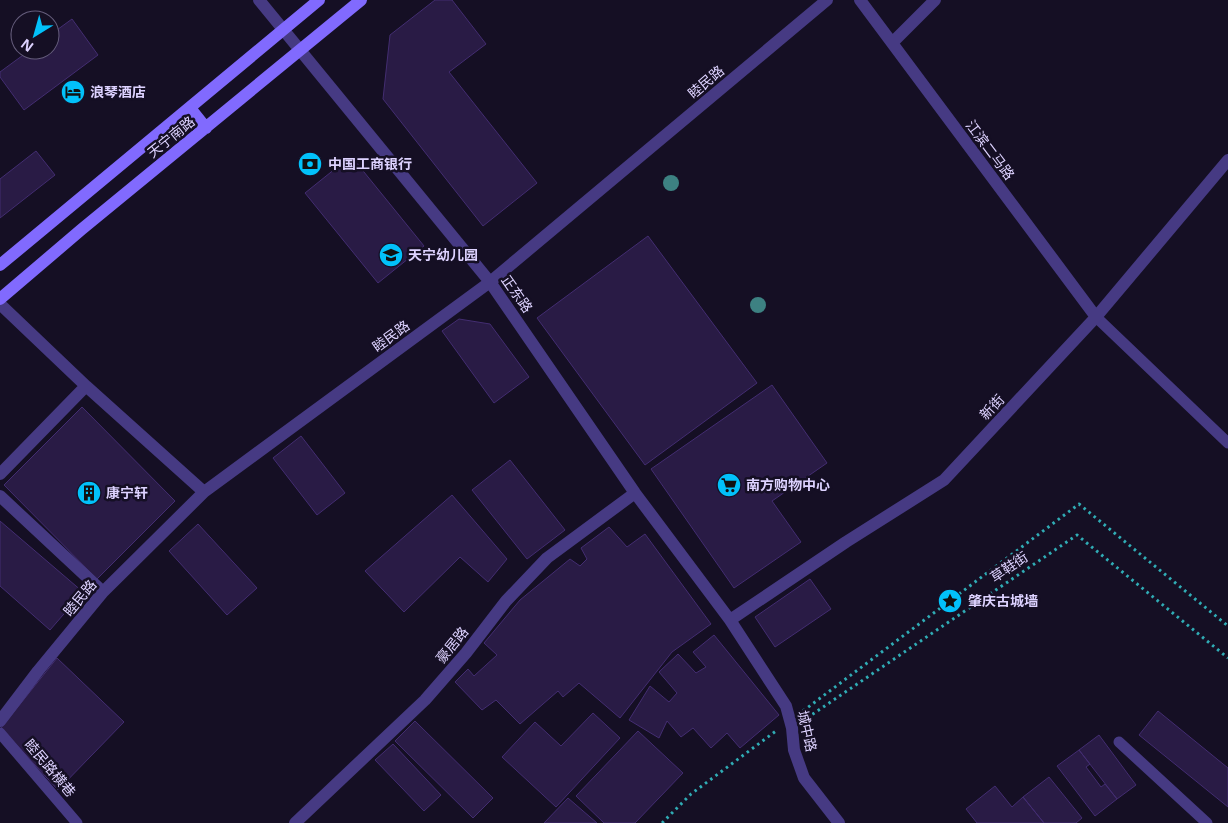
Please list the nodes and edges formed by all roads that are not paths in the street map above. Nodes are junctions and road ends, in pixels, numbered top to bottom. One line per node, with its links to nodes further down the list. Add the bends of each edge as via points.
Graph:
1 (260, 0): 7 (street, 正东路)
2 (319, 0): 7 (main road, 天宁南路)
3 (361, 0): 9 (main road, 天宁南路)
4 (827, 0): 14 (street, 睦民路)
5 (860, 0): 8 (street, 江滨二马路)
6 (936, 0): 8 (street)
7 (284, 30): 9 (street, 正东路); 10 (main road, 天宁南路)
8 (892, 43): 17 (street, 江滨二马路)
9 (301, 50): 11 (main road, 天宁南路); 14 (street, 正东路)
10 (190, 108): 11 (main road); 13 (main road, 天宁南路)
11 (206, 128): 15 (main road, 天宁南路)
12 (1228, 160): 17 (street, 新街)
13 (0, 265)
14 (490, 282): 21 (street, 睦民路); 22 (street, 正东路)
15 (0, 299)
16 (0, 304): 18 (street)
17 (1096, 317): 19 (lane); 25 (street, 新街, via 944,480)
18 (86, 386): 20 (street); 21 (street)
19 (1228, 443)
20 (0, 474)
21 (204, 492): 24 (street, 睦民路)
22 (635, 494): 25 (street, 正东路); 30 (street, 豪居路, via 547,558 506,601 425,700)
23 (0, 496): 24 (street)
24 (103, 592): 26 (street, 睦民路)
25 (730, 620): 31 (street, 城中路, via 786,706 794,750 804,778)
26 (0, 721)
27 (0, 733): 29 (lane, 睦民路横巷)
28 (1119, 742): 32 (lane)
29 (77, 823)
30 (295, 823)
31 (839, 823)
32 (1207, 823)

